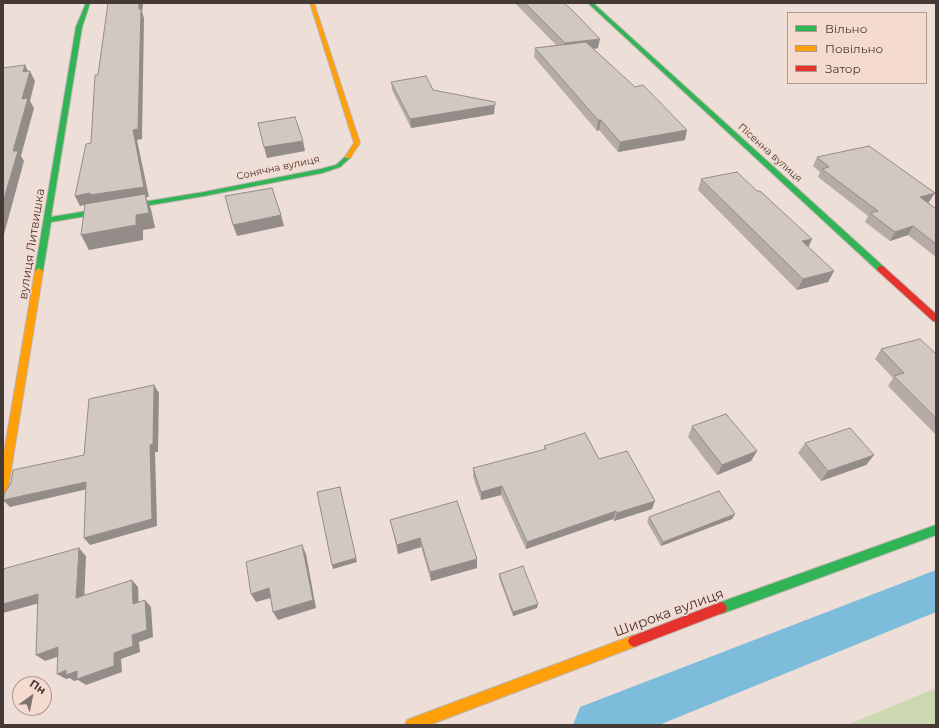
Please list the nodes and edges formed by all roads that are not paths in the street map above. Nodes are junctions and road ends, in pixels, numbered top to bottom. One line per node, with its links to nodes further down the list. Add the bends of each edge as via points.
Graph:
1 (88, 3): 4 (street, вулиця Литвишка, via 79,27)
2 (312, 3): 4 (street, Сонячна вулиця, via 357,143 338,166 204,194)
3 (590, 3): 5 (street, Пісенна вулиця)
4 (48, 220): 6 (street, вулиця Литвишка)
5 (936, 319)
6 (3, 489)
7 (936, 530): 8 (street, Широка вулиця)
8 (412, 725)

